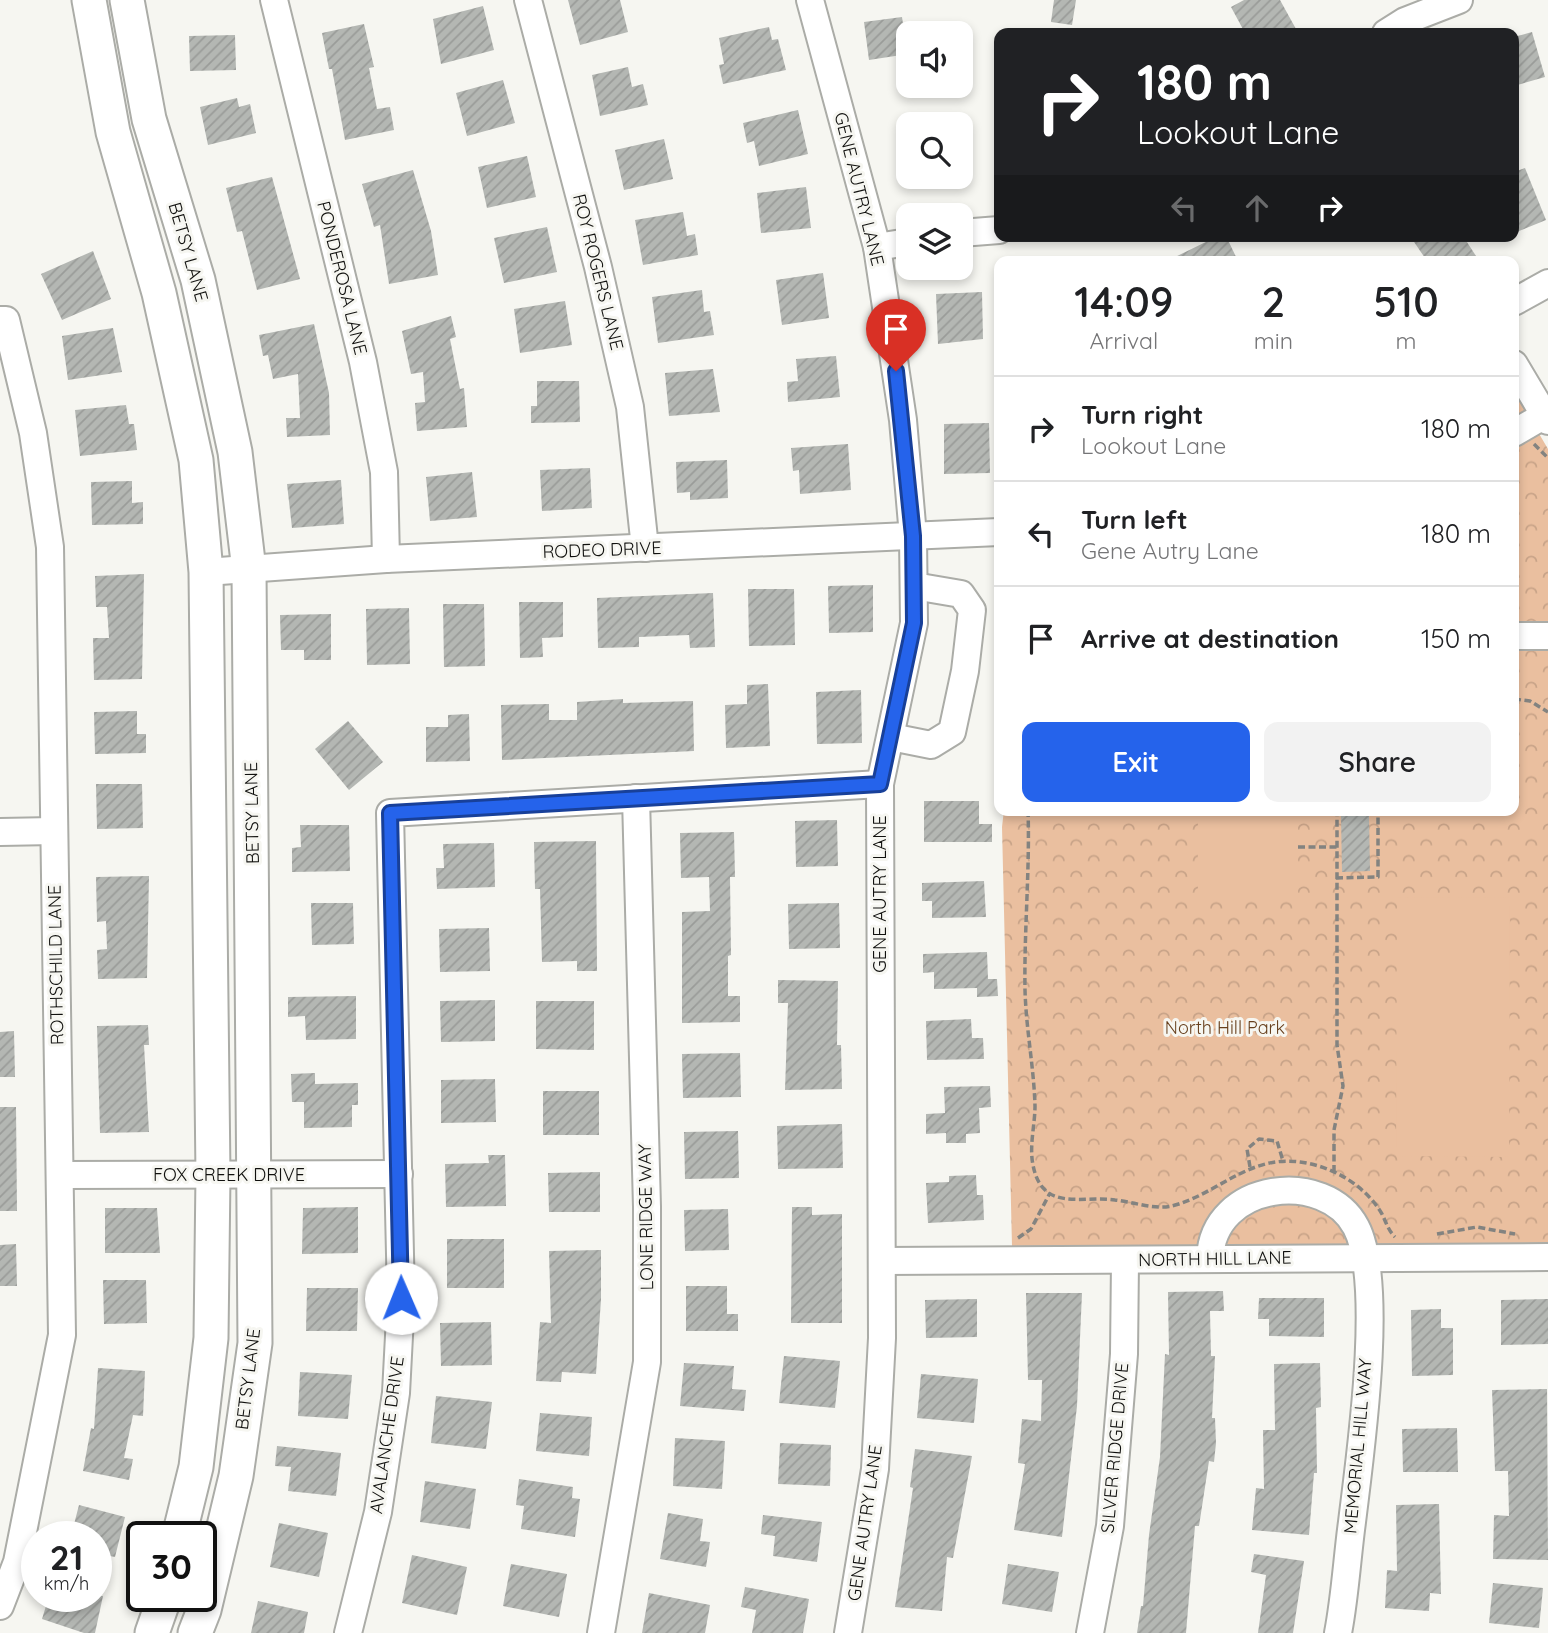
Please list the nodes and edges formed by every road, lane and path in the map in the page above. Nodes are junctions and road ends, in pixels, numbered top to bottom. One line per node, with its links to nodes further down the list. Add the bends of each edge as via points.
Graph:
1 (89, 0): 23 (main road, via 113,132 159,293 196,460)
2 (127, 0): 22 (main road, BETSY LANE, via 149,119 210,333 235,452)
3 (274, 0): 21 (street, PONDEROSA LANE, via 363,362 384,472)
4 (528, 0): 20 (street, ROY ROGERS LANE, via 630,407)
5 (810, 0): 11 (street, GENE AUTRY LANE)
6 (1447, 2): 7 (street)
7 (1394, 28)
8 (994, 230): 9 (street)
9 (973, 232)
10 (896, 244): 11 (street)
11 (877, 247): 19 (street, GENE AUTRY LANE, via 903,420)
12 (1548, 283): 13 (street)
13 (1519, 299)
14 (3, 320): 35 (street, ROTHSCHILD LANE, via 33,433 50,547)
15 (1519, 380): 16 (street)
16 (1534, 427): 17 (path)
17 (1548, 458)
18 (994, 533): 19 (street, RODEO DRIVE)
19 (913, 536): 20 (street, RODEO DRIVE); 24 (street, GENE AUTRY LANE)
20 (645, 548): 21 (street, RODEO DRIVE)
21 (386, 559): 22 (street, RODEO DRIVE)
22 (250, 570): 23 (street, RODEO DRIVE); 46 (main road, BETSY LANE)
23 (205, 572): 45 (main road)
24 (914, 586): 29 (street, GENE AUTRY LANE, via 914,623); 29 (street, via 961,594 972,610 965,671 952,732 931,745)
25 (1519, 636): 26 (street)
26 (1548, 636)
27 (1519, 700): 28 (path)
28 (1548, 712)
29 (891, 737): 30 (street, GENE AUTRY LANE)
30 (880, 784): 31 (street); 55 (street, GENE AUTRY LANE)
31 (636, 798): 43 (street, AVALANCHE DRIVE, via 390,813); 63 (street, LONE RIDGE WAY, via 647,1362)
32 (1028, 816): 47 (path, via 1025,991 1035,1106 1033,1164)
33 (1337, 816): 37 (path)
34 (1378, 816): 39 (path, via 1378,877)
35 (54, 831): 36 (street); 44 (street, ROTHSCHILD LANE)
36 (0, 832)
37 (1336, 846): 38 (path); 39 (path)
38 (1298, 847)
39 (1336, 878): 42 (path, via 1337,1045 1343,1086 1334,1130)
40 (1283, 1161): 41 (path); 41 (path, via 1277,1141 1259,1139 1247,1149); 42 (path)
41 (1250, 1167): 47 (path, via 1169,1207 1110,1199 1070,1201)
42 (1334, 1172): 50 (path, via 1362,1191 1393,1236)
43 (399, 1174): 46 (street, FOX CREEK DRIVE); 62 (street, AVALANCHE DRIVE, via 401,1298 396,1393 378,1512)
44 (60, 1175): 45 (street, FOX CREEK DRIVE); 58 (street, ROTHSCHILD LANE, via 62,1335 17,1562)
45 (213, 1175): 46 (street, FOX CREEK DRIVE); 57 (main road, via 211,1338 196,1467)
46 (256, 1175): 61 (main road, BETSY LANE, via 255,1343 236,1476)
47 (1050, 1193): 51 (path, via 1031,1229)
48 (1426, 1235): 49 (path, via 1477,1227)
49 (1517, 1235)
50 (1405, 1237)
51 (1008, 1239)
52 (1366, 1257): 53 (street, NORTH HILL LANE); 54 (street, NORTH HILL LANE); 54 (street, MEMORIAL HILL WAY, via 1356,1225 1335,1204 1304,1192 1268,1192 1238,1204 1219,1221); 66 (street, MEMORIAL HILL WAY, via 1370,1298 1363,1428)
53 (1548, 1257)
54 (1210, 1258): 56 (street, NORTH HILL LANE)
55 (882, 1261): 56 (street, NORTH HILL LANE); 64 (street, GENE AUTRY LANE, via 875,1469)
56 (1125, 1261): 65 (street, SILVER RIDGE DRIVE, via 1124,1354 1110,1526)
57 (183, 1521)
58 (0, 1606)
59 (159, 1612): 60 (main road)
60 (152, 1633)
61 (195, 1633)
62 (348, 1633)
63 (601, 1633)
64 (848, 1633)
65 (1090, 1633)
66 (1338, 1633)

